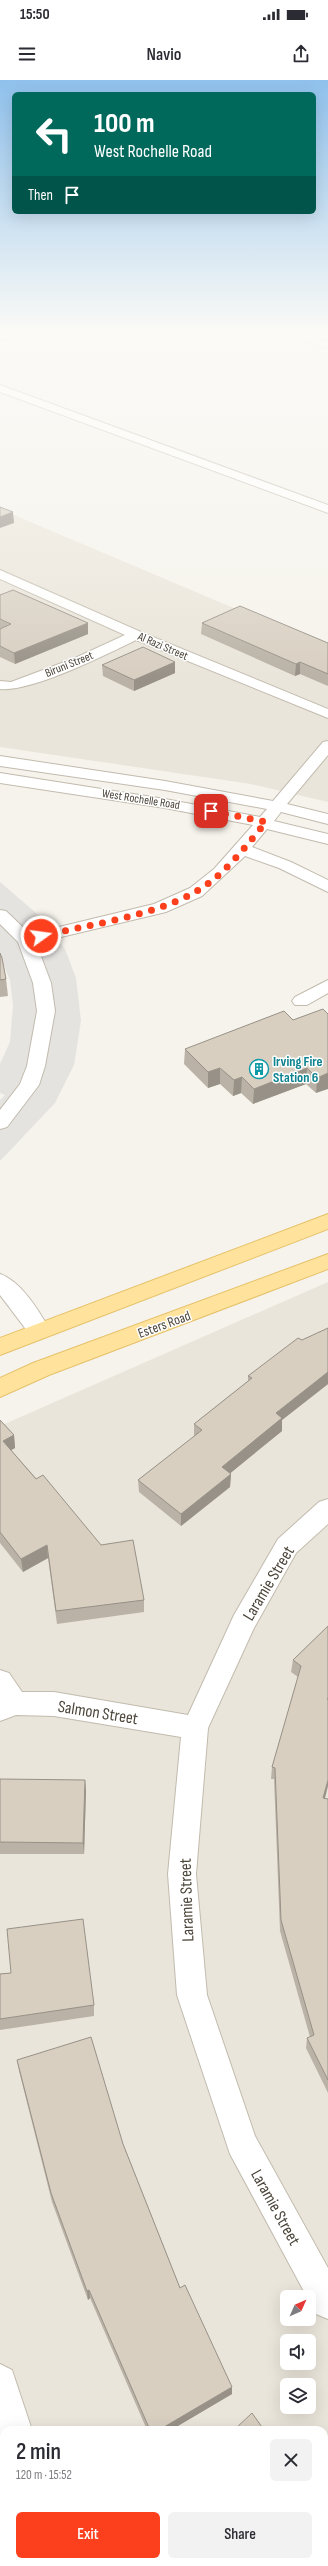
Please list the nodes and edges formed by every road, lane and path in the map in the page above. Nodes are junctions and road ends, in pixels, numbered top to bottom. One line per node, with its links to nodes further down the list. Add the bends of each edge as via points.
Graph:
1 (160, 447): 2 (street)
2 (328, 509)
3 (0, 574): 4 (street, Al Razi Street)
4 (136, 635): 5 (street, Biruni Street, via 80,661 12,686); 6 (street, Al Razi Street)
5 (0, 685)
6 (328, 714)
7 (328, 745): 10 (street)
8 (0, 761): 10 (street, West Rochelle Road, via 163,785)
9 (0, 778): 12 (street, West Rochelle Road, via 176,804)
10 (279, 806): 11 (street, West Rochelle Road); 12 (street)
11 (328, 818)
12 (266, 822): 13 (street, West Rochelle Road); 14 (street)
13 (328, 839)
14 (242, 849): 15 (street, via 284,865); 17 (street, via 196,892 160,908)
15 (328, 887)
16 (0, 915): 17 (street)
17 (26, 940): 20 (street, via 42,983 46,1011 36,1066 29,1085)
18 (328, 985): 19 (street)
19 (301, 1001)
20 (0, 1123)
21 (328, 1221): 24 (main road)
22 (328, 1261): 26 (main road, Esters Road, via 41,1369)
23 (0, 1282): 24 (street, via 17,1299)
24 (39, 1330): 25 (main road)
25 (0, 1347)
26 (0, 1388)
27 (328, 1509): 30 (street, Laramie Street, via 287,1546 243,1623)
28 (0, 1681): 29 (street)
29 (8, 1706): 30 (street, Salmon Street, via 54,1704)
30 (195, 1728): 31 (street, Laramie Street, via 182,1874 192,1995 241,2143)
31 (328, 2302)
32 (0, 2382): 33 (street)
33 (13, 2426)

